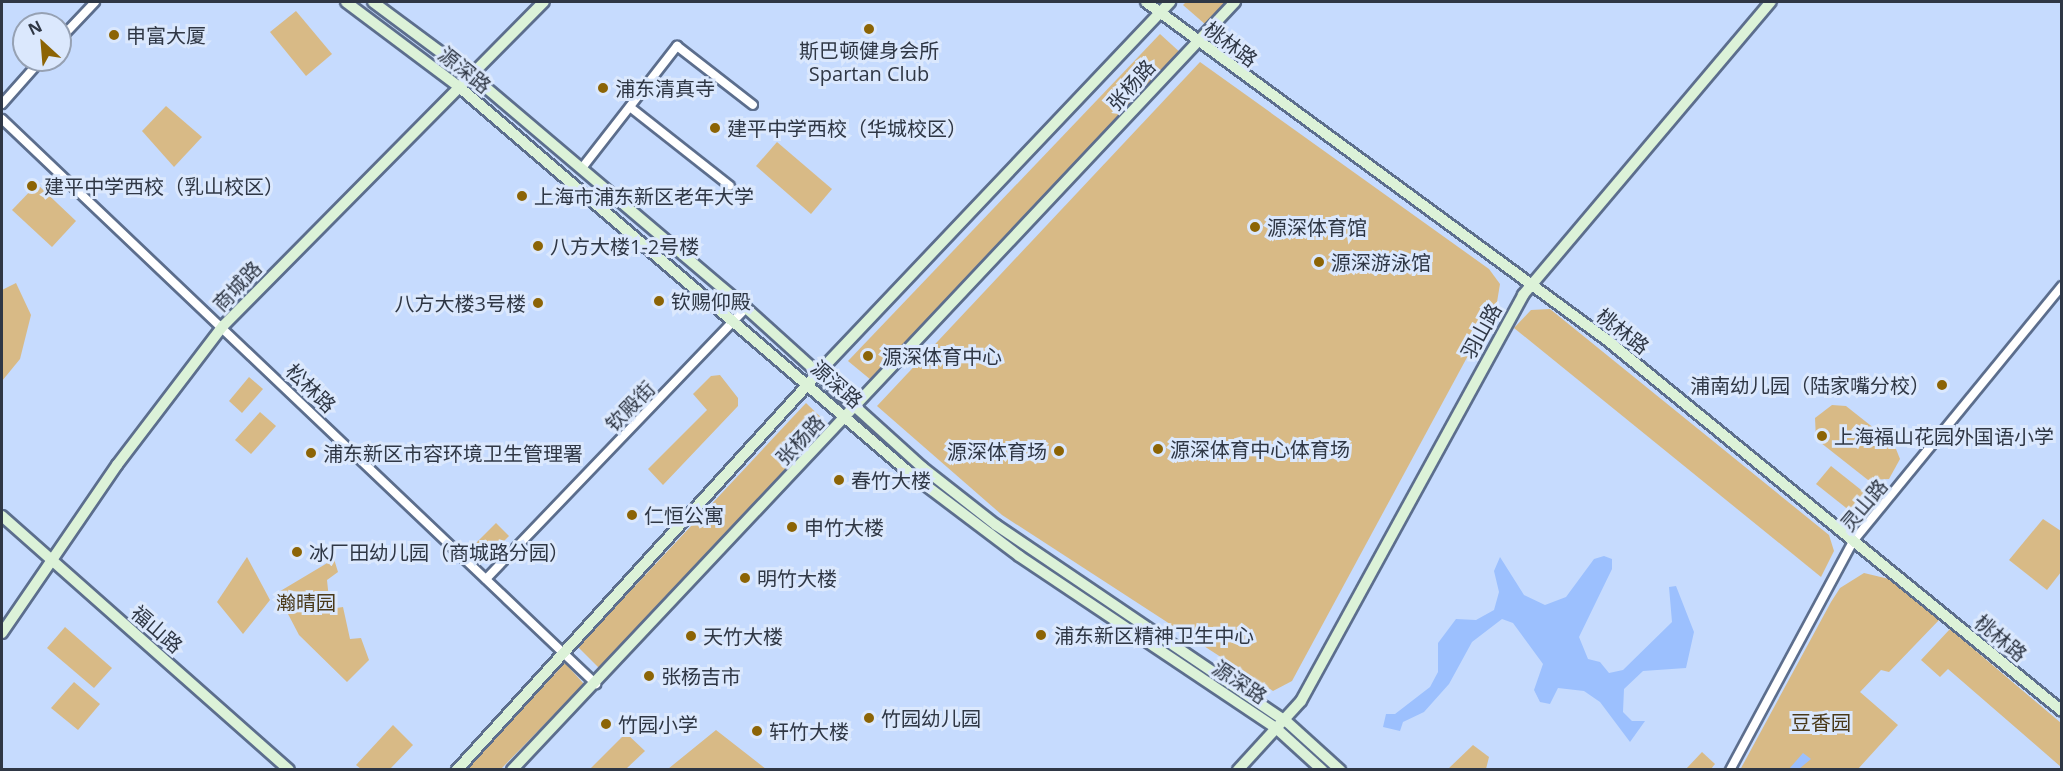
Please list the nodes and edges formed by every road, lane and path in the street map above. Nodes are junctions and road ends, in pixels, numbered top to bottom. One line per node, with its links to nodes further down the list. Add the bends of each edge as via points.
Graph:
1 (95, 2): 10 (street)
2 (346, 2): 14 (main road, 源深路)
3 (374, 2): 13 (main road, 源深路)
4 (544, 2): 13 (main road, 商城路)
5 (1146, 2): 9 (main road, 桃林路)
6 (1170, 2): 9 (main road, 张杨路)
7 (1234, 2): 11 (main road, 张杨路)
8 (1771, 2): 21 (main road, 羽山路)
9 (1159, 12): 11 (main road, 桃林路); 26 (main road, 张杨路)
10 (72, 26)
11 (1196, 41): 21 (main road, 桃林路); 28 (main road, 张杨路)
12 (30, 72): 15 (street)
13 (470, 74): 14 (main road, 商城路); 19 (main road, 源深路)
14 (458, 86): 24 (main road, 源深路); 25 (main road, 商城路)
15 (2, 104)
16 (753, 105): 17 (street, via 677,46)
17 (630, 107): 19 (street); 20 (street)
18 (2, 120): 25 (street, 松林路)
19 (582, 168): 23 (main road, 源深路)
20 (730, 186)
21 (1531, 285): 31 (main road, 桃林路); 38 (main road, 羽山路)
22 (2061, 286): 31 (street, 灵山路)
23 (746, 308): 24 (street, 钦殿街); 26 (main road, 源深路)
24 (735, 319): 27 (main road, 源深路); 33 (street, 钦殿街)
25 (223, 326): 32 (main road, 商城路); 33 (street, 松林路)
26 (820, 371): 27 (main road, 张杨路); 28 (main road, 源深路)
27 (808, 384): 29 (main road, 源深路); 35 (main road, 张杨路)
28 (856, 408): 29 (main road, 张杨路); 38 (main road, 源深路, via 996,525)
29 (847, 417): 36 (main road, 张杨路); 39 (main road, 源深路, via 1001,543)
30 (2, 516): 32 (main road, 福山路)
31 (1854, 540): 37 (main road, 桃林路); 46 (street, 灵山路)
32 (52, 560): 34 (main road, 商城路); 40 (main road, 福山路)
33 (486, 579): 35 (street, 松林路)
34 (2, 633)
35 (563, 652): 36 (street, 松林路); 41 (main road, 张杨路)
36 (596, 684): 42 (main road, 张杨路)
37 (2061, 711)
38 (1286, 721): 39 (main road, 羽山路); 45 (main road, 源深路)
39 (1277, 729): 43 (main road, 羽山路); 44 (main road, 源深路)
40 (289, 770)
41 (457, 770)
42 (512, 770)
43 (1238, 770)
44 (1322, 770)
45 (1340, 770)
46 (1731, 770)

